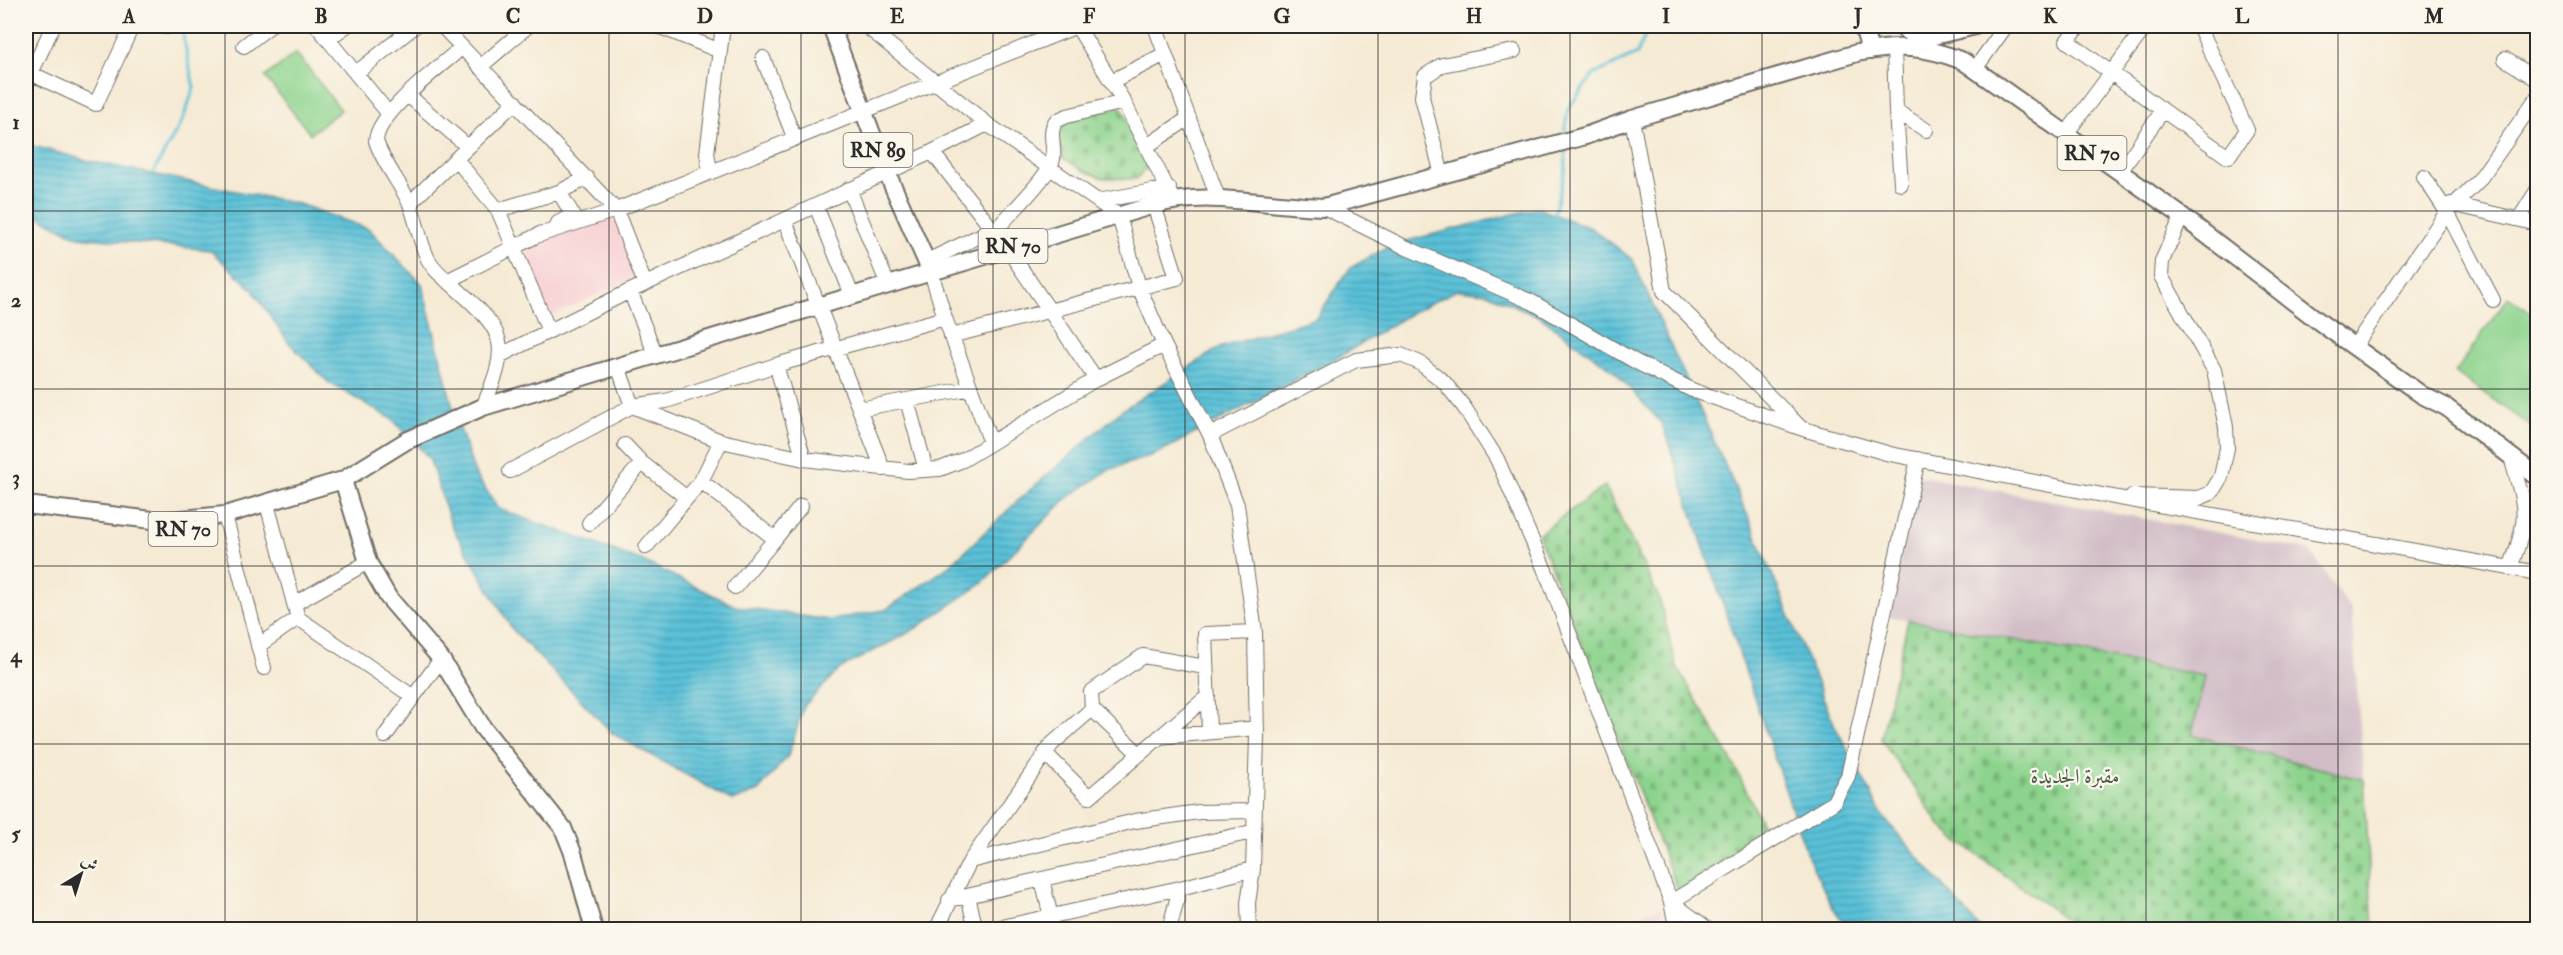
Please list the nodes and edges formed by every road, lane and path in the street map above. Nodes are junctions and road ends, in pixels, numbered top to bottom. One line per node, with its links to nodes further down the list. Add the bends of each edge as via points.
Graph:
1 (53, 26): 40 (street)
2 (132, 26): 40 (street, via 96,104)
3 (270, 26): 26 (street)
4 (317, 26): 24 (street)
5 (346, 26): 24 (street)
6 (415, 26): 38 (street)
7 (445, 26): 28 (street)
8 (528, 26): 36 (street)
9 (658, 26): 22 (street)
10 (723, 26): 30 (street)
11 (831, 26): 48 (main road, RN 89)
12 (896, 26): 23 (street)
13 (1077, 26): 42 (street); 43 (street)
14 (1155, 26): 33 (street)
15 (1863, 26): 32 (main road)
16 (1900, 26): 25 (main road)
17 (2006, 26): 37 (street)
18 (2079, 26): 39 (street, via 2067,41)
19 (2146, 26): 39 (street)
20 (2199, 26): 49 (street, via 2247,130 2228,158)
21 (1965, 27): 25 (main road)
22 (675, 28): 30 (street)
23 (869, 28): 43 (street)
24 (328, 39): 38 (street)
25 (1917, 40): 29 (main road)
26 (244, 46)
27 (1894, 46): 29 (main road, RN 70); 32 (main road, RN 70); 50 (street)
28 (461, 48): 36 (street); 44 (street)
29 (1934, 50): 37 (main road, RN 70)
30 (720, 51): 63 (street, via 706,153)
31 (1514, 51): 66 (street, via 1443,65 1425,76 1422,97)
32 (1870, 51): 53 (main road, RN 70)
33 (1165, 54): 42 (street); 52 (street)
34 (763, 58): 57 (street)
35 (2505, 59): 41 (street)
36 (480, 67): 46 (street)
37 (1975, 69): 56 (main road, RN 70)
38 (356, 73): 51 (street)
39 (2112, 73): 49 (street); 56 (street)
40 (27, 76)
41 (2538, 80)
42 (1113, 81): 47 (street)
43 (936, 82): 48 (street); 54 (street)
44 (410, 96): 51 (street); 59 (street)
45 (2538, 96): 79 (street, via 2480,180)
46 (515, 102): 59 (street); 68 (street)
47 (1124, 102): 58 (street); 62 (street, via 1056,121)
48 (862, 110): 57 (street); 65 (main road, RN 89)
49 (2163, 110): 64 (street)
50 (1896, 111): 55 (street); 69 (street)
51 (389, 114): 76 (street, via 376,131 376,141)
52 (1189, 118): 58 (street); 74 (street)
53 (1632, 119): 66 (main road, RN 70, via 1585,136); 118 (street, via 1664,291)
54 (987, 124): 60 (street); 62 (street)
55 (1926, 130)
56 (2066, 134): 64 (main road, RN 70)
57 (794, 137): 63 (street)
58 (1147, 146): 73 (street)
59 (468, 147): 61 (street)
60 (932, 152): 65 (street); 88 (street)
61 (456, 159): 76 (street); 81 (street)
62 (1050, 167): 75 (street); 88 (street)
63 (710, 171): 82 (street)
64 (2120, 172): 84 (main road, RN 70)
65 (887, 173): 70 (street); 92 (main road, RN 89)
66 (1442, 175): 80 (main road, RN 70)
67 (2424, 177): 79 (street)
68 (587, 178): 72 (street); 82 (street)
69 (1901, 184)
70 (849, 189): 78 (street); 95 (street)
71 (2538, 189): 85 (street)
72 (559, 192): 81 (street); 89 (street, via 573,215)
73 (1171, 194): 74 (main road, RN 70); 75 (street); 77 (main road, RN 70)
74 (1218, 198): 80 (main road, RN 70)
75 (1098, 201): 83 (street)
76 (410, 203): 93 (street, via 428,259)
77 (1154, 205): 83 (main road, RN 70); 96 (street, via 1177,278)
78 (816, 206): 86 (street); 98 (street)
79 (2448, 206): 85 (street); 99 (street); 106 (street)
80 (1324, 207): 118 (street, via 1532,302 1692,390)
81 (498, 210): 91 (street)
82 (616, 210): 89 (street); 94 (street)
83 (1119, 216): 90 (main road, RN 70); 96 (street)
84 (2182, 216): 106 (main road, RN 70); 133 (street, via 2162,261 2161,276 2214,370 2226,427 2227,448 2221,477 2211,493 2199,498)
85 (2519, 219): 87 (street)
86 (785, 221): 94 (street); 100 (street)
87 (2538, 224)
88 (993, 231): 90 (street); 92 (street)
89 (536, 236): 91 (street)
90 (1007, 248): 92 (main road, RN 70); 101 (street)
91 (512, 249): 93 (street); 103 (street)
92 (929, 267): 95 (main road, RN 70); 102 (street)
93 (447, 281): 109 (street, via 493,324 500,338)
94 (645, 284): 97 (street)
95 (888, 285): 98 (main road, RN 70)
96 (1139, 287): 101 (street); 105 (street)
97 (630, 291): 103 (street); 108 (street)
98 (852, 296): 100 (main road, RN 70)
99 (2493, 300)
100 (818, 307): 107 (street); 108 (main road, RN 70)
101 (1049, 311): 104 (street); 112 (street)
102 (945, 318): 104 (street); 107 (street)
103 (549, 331): 109 (street)
104 (951, 336): 113 (street)
105 (1164, 345): 112 (street); 119 (street)
106 (2354, 347): 123 (main road, RN 70, via 2422,395 2446,406)
107 (834, 348): 110 (street); 117 (street)
108 (655, 353): 111 (main road, RN 70)
109 (501, 355): 116 (street, via 495,380)
110 (776, 365): 115 (street, via 666,401); 124 (street)
111 (618, 366): 115 (street); 116 (main road, RN 70)
112 (1096, 379): 121 (street)
113 (971, 388): 114 (street); 121 (street)
114 (907, 400): 117 (street); 128 (street)
115 (632, 406): 120 (street); 129 (street)
116 (479, 409): 132 (main road, RN 70, via 406,441)
117 (859, 409): 127 (street)
118 (1803, 429): 125 (street)
119 (1209, 432): 149 (street, via 1237,505); 171 (street, via 1356,360 1401,355 1420,363 1444,382 1464,407 1501,470 1550,582)
120 (721, 441): 124 (street); 131 (street)
121 (991, 443): 128 (street, via 940,470)
122 (625, 445): 126 (street)
123 (2511, 457): 130 (main road, RN 70); 145 (street, via 2526,512)
124 (804, 459): 127 (street)
125 (1918, 459): 133 (street); 171 (street, via 1848,776 1833,803)
126 (642, 463): 134 (street); 141 (street)
127 (883, 469): 128 (street)
128 (926, 470)
129 (510, 471)
130 (2538, 477)
131 (701, 481): 134 (street); 142 (street)
132 (337, 482): 137 (main road, RN 70); 144 (main road)
133 (2113, 497): 145 (street)
134 (687, 498): 143 (street)
135 (26, 506): 139 (main road, RN 70)
136 (801, 506): 142 (street)
137 (269, 508): 140 (main road, RN 70); 148 (street)
138 (26, 517): 139 (main road, RN 70)
139 (88, 518): 140 (main road, RN 70, via 162,526)
140 (226, 520): 150 (street)
141 (589, 523)
142 (775, 539): 147 (street)
143 (646, 547)
144 (368, 562): 148 (street); 151 (main road, via 388,597)
145 (2510, 568): 146 (street)
146 (2538, 573)
147 (735, 586)
148 (296, 611): 150 (street); 154 (street)
149 (1255, 632): 152 (street, via 1205,634); 157 (street)
150 (258, 646): 153 (street)
151 (441, 659): 154 (street); 173 (main road, via 483,728 562,828)
152 (1206, 667): 155 (street); 156 (street, via 1143,656 1091,692)
153 (264, 668)
154 (412, 696): 159 (street)
155 (1208, 696): 158 (street); 160 (street)
156 (1092, 709): 161 (street); 162 (street)
157 (1257, 728): 158 (street); 163 (street)
158 (1209, 731): 160 (street)
159 (385, 736)
160 (1159, 737): 162 (street)
161 (1045, 753): 162 (street, via 1089,797); 165 (street)
162 (1139, 754)
163 (1253, 811): 164 (street); 165 (street, via 1199,812 1135,821)
164 (1252, 832): 166 (street); 167 (street)
165 (969, 861): 170 (street)
166 (1253, 869): 168 (street); 179 (street)
167 (1042, 879): 169 (street); 172 (street)
168 (1180, 888): 172 (street); 178 (street)
169 (968, 896): 170 (street); 175 (street)
170 (949, 900): 174 (street)
171 (1671, 902): 180 (street); 181 (street)
172 (1051, 914): 176 (street); 177 (street)
173 (594, 930)
174 (936, 930)
175 (976, 930)
176 (988, 930)
177 (1054, 930)
178 (1169, 930)
179 (1249, 930)
180 (1677, 930)
181 (1709, 930)

